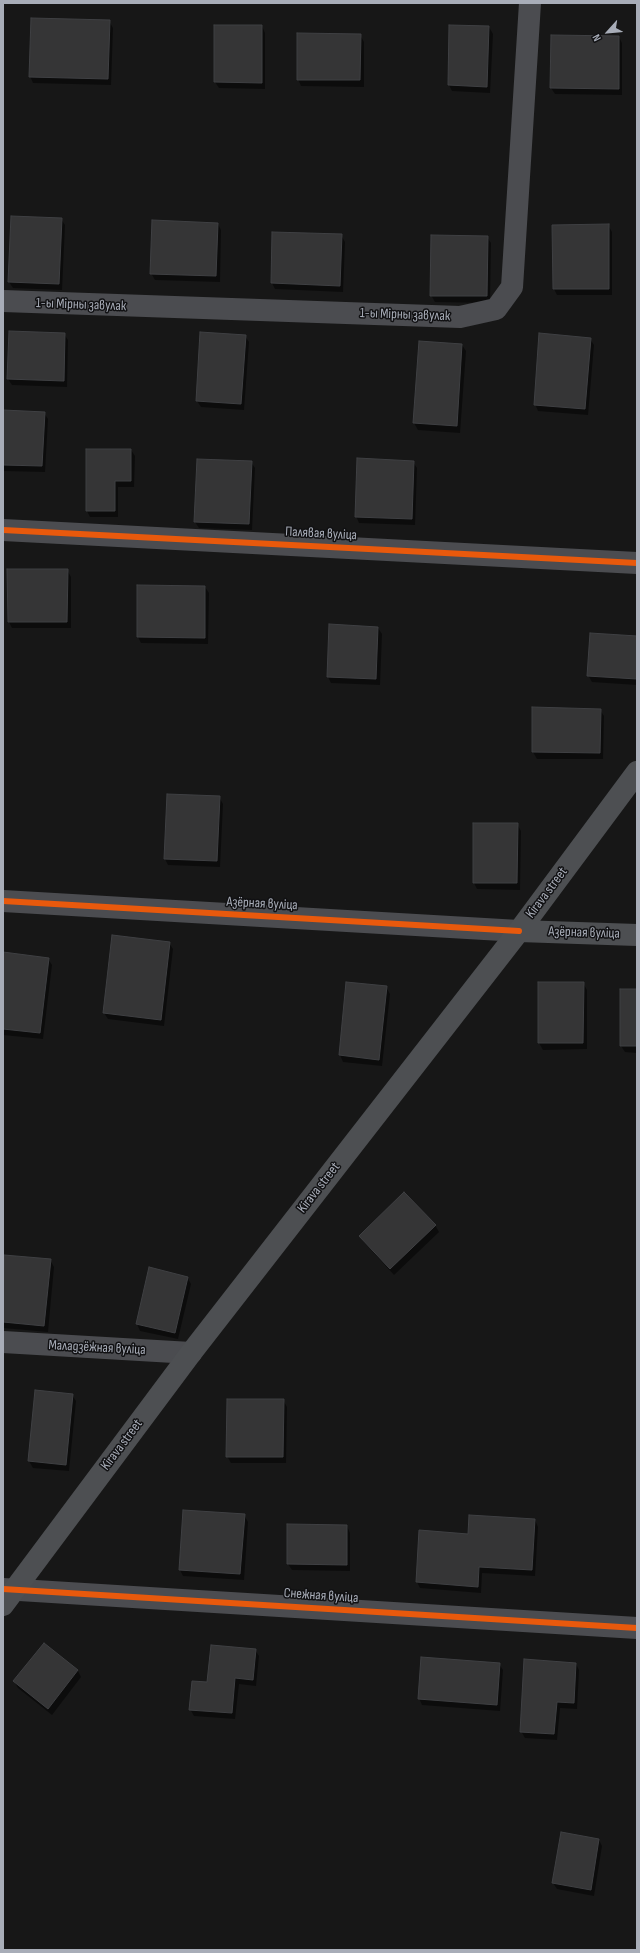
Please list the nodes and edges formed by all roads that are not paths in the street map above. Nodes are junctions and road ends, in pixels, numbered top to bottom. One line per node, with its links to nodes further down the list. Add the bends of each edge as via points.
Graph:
1 (530, 3): 2 (street, 1-ы Мірны завулак, via 512,287 496,308 460,317)
2 (3, 301)
3 (3, 530): 4 (street, Палявая вуліца)
4 (637, 563)
5 (637, 772): 7 (main road, Kirava street)
6 (3, 901): 7 (street, Азёрная вуліца)
7 (519, 931): 8 (main road, Азёрная вуліца); 10 (main road, Kirava street)
8 (637, 935)
9 (3, 1342): 10 (street, Маладзёжная вуліца)
10 (191, 1353): 11 (main road, Kirava street)
11 (7, 1594): 12 (street, Снежная вуліца)
12 (637, 1628)

